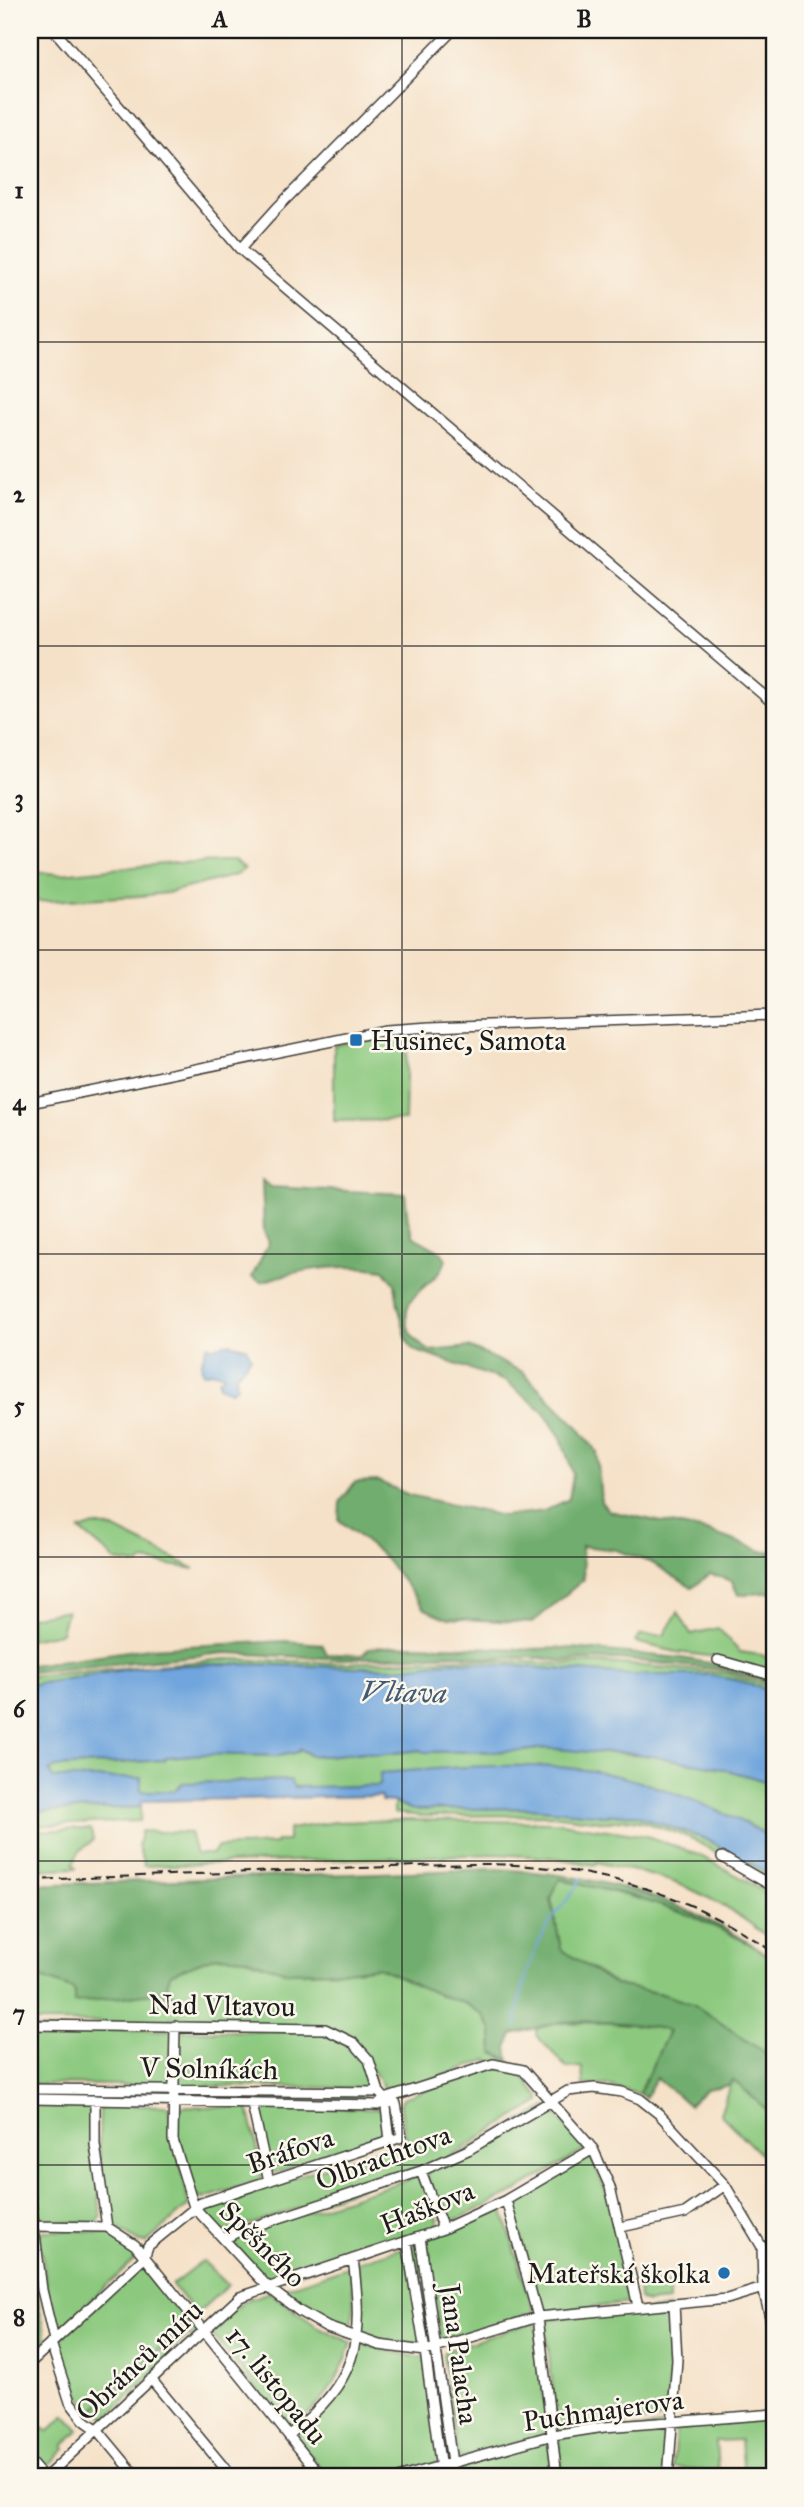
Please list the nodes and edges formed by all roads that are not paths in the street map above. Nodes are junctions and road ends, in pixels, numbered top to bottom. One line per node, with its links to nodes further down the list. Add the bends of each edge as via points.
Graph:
1 (54, 30): 3 (street)
2 (453, 30): 3 (street)
3 (240, 249): 4 (street)
4 (774, 704)
5 (774, 1016): 6 (street, via 386,1030)
6 (30, 1102)
7 (718, 1660): 8 (street)
8 (774, 1676)
9 (722, 1857): 10 (street)
10 (774, 1887)
11 (30, 2025): 12 (street, Nad Vltavou)
12 (175, 2026): 14 (street, Spěšného); 15 (street, Nad Vltavou, via 325,2029 354,2043 369,2060)
13 (30, 2089): 14 (street, V Solníkách)
14 (174, 2090): 15 (street, V Solníkách); 19 (street, Spěšného)
15 (382, 2096): 18 (street, via 493,2064 523,2070); 20 (street, V Solníkách, via 378,2105); 23 (street, Bráfova, via 396,2104 402,2137)
16 (30, 2099): 17 (street, V Solníkách)
17 (95, 2100): 19 (street, V Solníkách); 29 (street)
18 (550, 2100): 21 (street); 22 (street, Olbrachtova, via 468,2150); 24 (street, Olbrachtova, via 568,2091 594,2088 640,2099 686,2140)
19 (174, 2103): 20 (street, V Solníkách); 27 (street, Spěšného, via 173,2140)
20 (252, 2104): 23 (street)
21 (593, 2149): 26 (street, Haškova); 30 (street)
22 (421, 2171): 31 (street); 33 (street, Olbrachtova)
23 (269, 2182): 27 (street, Bráfova)
24 (725, 2185): 30 (street, via 684,2213); 38 (street, Olbrachtova, via 762,2247)
25 (30, 2194): 28 (street)
26 (506, 2200): 31 (street, Haškova); 41 (street)
27 (194, 2207): 33 (street, Spěšného); 35 (street, Bráfova, via 148,2245)
28 (32, 2226): 29 (street); 45 (street)
29 (107, 2227): 35 (street, 17. listopadu, via 135,2245)
30 (621, 2227): 40 (street)
31 (443, 2229): 32 (street, Haškova)
32 (420, 2237): 34 (street, Haškova); 46 (street, Jana Palacha)
33 (224, 2239): 37 (street, Spěšného)
34 (407, 2242): 36 (street, Haškova); 47 (street, Jana Palacha)
35 (144, 2258): 42 (street, 17. listopadu); 45 (street, Bráfova)
36 (353, 2259): 37 (street, Haškova); 44 (street, via 359,2306)
37 (269, 2288): 42 (street, Obránců míru, via 240,2297); 44 (street, Spěšného, via 327,2328)
38 (763, 2288): 39 (street, via 727,2299); 43 (street, Olbrachtova)
39 (674, 2304): 40 (street, Spěšného); 51 (street)
40 (638, 2306): 41 (street, Spěšného)
41 (538, 2317): 46 (street, Spěšného); 54 (street)
42 (204, 2331): 49 (street, Obránců míru); 53 (street, 17. listopadu)
43 (774, 2334)
44 (357, 2339): 47 (street, Spěšného); 53 (street, via 334,2391)
45 (52, 2341): 48 (street, Bráfova); 52 (street, via 70,2402)
46 (437, 2349): 47 (street, Spěšného); 56 (street, Jana Palacha)
47 (425, 2351): 57 (street, Jana Palacha)
48 (30, 2362)
49 (151, 2379): 52 (street, Obránců míru); 60 (street)
50 (774, 2414): 51 (street, Puchmajerova)
51 (674, 2421): 54 (street, Puchmajerova); 66 (street)
52 (98, 2430): 58 (street, Obránců míru); 59 (street)
53 (289, 2435): 61 (street, 17. listopadu)
54 (552, 2435): 56 (street, Puchmajerova); 65 (street)
55 (30, 2462): 58 (street)
56 (452, 2464): 57 (street, Puchmajerova); 64 (street, Jana Palacha)
57 (441, 2466): 62 (street, Puchmajerova); 63 (street, Jana Palacha)
58 (45, 2477)
59 (137, 2477)
60 (232, 2477)
61 (322, 2477)
62 (401, 2477)
63 (442, 2477)
64 (454, 2477)
65 (557, 2477)
66 (668, 2477)

